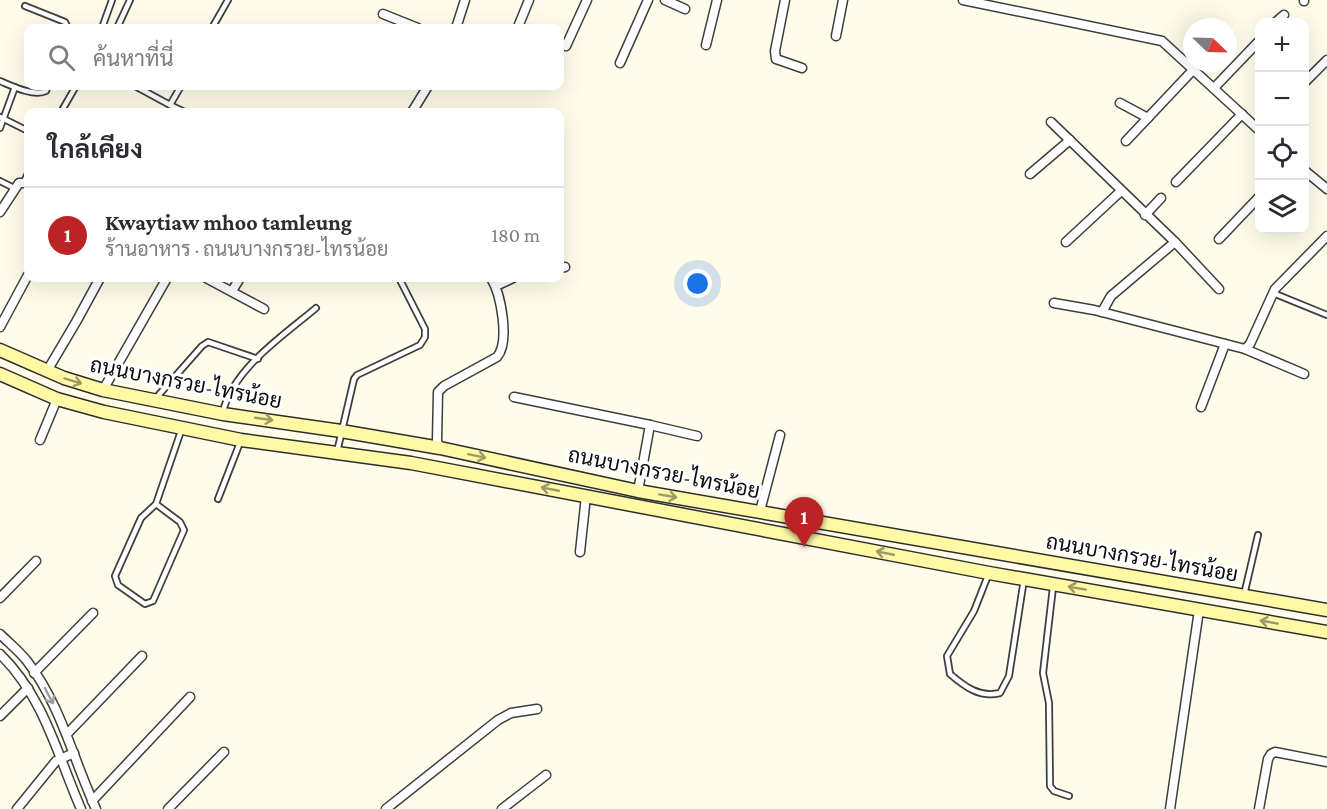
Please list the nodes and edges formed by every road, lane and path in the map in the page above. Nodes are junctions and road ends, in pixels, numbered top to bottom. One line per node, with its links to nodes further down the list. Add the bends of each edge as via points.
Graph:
1 (112, 0): 19 (lane)
2 (130, 0): 20 (lane)
3 (228, 0): 21 (lane)
4 (465, 0): 23 (street)
5 (529, 0): 24 (street)
6 (587, 0): 28 (street)
7 (648, 0): 31 (street)
8 (665, 0): 14 (street)
9 (717, 0): 26 (street)
10 (785, 0): 32 (street, via 776,59)
11 (843, 0): 25 (street)
12 (963, 0): 30 (street, via 1162,41)
13 (25, 6): 18 (lane)
14 (685, 9)
15 (382, 14): 22 (street)
16 (1284, 15): 17 (street)
17 (1281, 18)
18 (65, 24)
19 (103, 24)
20 (119, 24)
21 (214, 24)
22 (408, 24)
23 (457, 24)
24 (519, 24)
25 (836, 36)
26 (706, 45)
27 (1255, 45): 38 (street)
28 (566, 46)
29 (1327, 60): 35 (street)
30 (1183, 61)
31 (620, 63)
32 (802, 68)
33 (1191, 72): 53 (street)
34 (1195, 72): 38 (street)
35 (1309, 79)
36 (0, 81): 37 (lane)
37 (15, 87): 39 (lane); 52 (lane)
38 (1214, 88): 51 (street)
39 (24, 89)
40 (28, 90): 41 (lane)
41 (46, 90)
42 (74, 90): 48 (lane)
43 (143, 90): 47 (lane)
44 (179, 90): 47 (lane)
45 (426, 90): 50 (street)
46 (1120, 103): 53 (street)
47 (171, 105): 49 (lane)
48 (63, 108)
49 (177, 108)
50 (414, 108)
51 (1242, 114): 55 (street); 63 (street)
52 (2, 118): 56 (lane); 57 (lane)
53 (1148, 118): 59 (street)
54 (1052, 122): 58 (street)
55 (1255, 126)
56 (0, 128)
57 (24, 129)
58 (1070, 140): 61 (street); 67 (street)
59 (1126, 141)
60 (1309, 173): 66 (street)
61 (1030, 174)
62 (0, 181): 65 (lane)
63 (1176, 182)
64 (24, 184): 65 (street)
65 (14, 188): 70 (street)
66 (1327, 188)
67 (1121, 191): 71 (street); 74 (street)
68 (1161, 198): 71 (street)
69 (1255, 201): 73 (street)
70 (0, 212)
71 (1145, 215): 75 (street)
72 (1327, 236): 87 (street)
73 (1219, 239)
74 (1066, 242)
75 (1175, 242): 85 (street); 91 (street, via 1111,296)
76 (24, 282): 93 (street)
77 (98, 282): 98 (street)
78 (165, 282): 101 (street)
79 (214, 282): 86 (street)
80 (238, 282): 86 (street)
81 (401, 282): 109 (lane, via 425,329 425,337 420,345 357,375)
82 (494, 282): 84 (street)
83 (504, 282): 84 (street)
84 (496, 286): 114 (street, via 502,351 438,392)
85 (1219, 289)
86 (232, 291): 90 (street)
87 (1273, 293): 92 (lane); 95 (street)
88 (1054, 303): 91 (street)
89 (316, 308): 97 (lane)
90 (264, 309)
91 (1102, 312): 94 (street)
92 (1327, 315)
93 (0, 327)
94 (1225, 344): 95 (street); 105 (street)
95 (1245, 349): 100 (street)
96 (0, 350): 98 (main road, ถนนบางกรวย-ไทรน้อย)
97 (258, 359): 104 (lane, via 208,342); 106 (lane, via 226,399)
98 (46, 371): 101 (main road, ถนนบางกรวย-ไทรน้อย, one-way to 101)
99 (0, 374): 103 (main road, ถนนบางกรวย-ไทรน้อย)
100 (1304, 374)
101 (103, 390): 104 (main road, ถนนบางกรวย-ไทรน้อย)
102 (514, 397): 107 (street)
103 (57, 399): 108 (main road, ถนนบางกรวย-ไทรน้อย); 112 (street)
104 (154, 400): 106 (main road, ถนนบางกรวย-ไทรน้อย)
105 (1201, 407)
106 (223, 414): 109 (main road, ถนนบางกรวย-ไทรน้อย, one-way to 109)
107 (650, 425): 111 (street); 116 (street)
108 (182, 428): 113 (main road, ถนนบางกรวย-ไทรน้อย); 119 (lane)
109 (341, 430): 114 (main road, ถนนบางกรวย-ไทรน้อย); 115 (lane)
110 (780, 435): 120 (street)
111 (697, 436)
112 (40, 440)
113 (241, 440): 115 (main road, ถนนบางกรวย-ไทรน้อย); 118 (lane)
114 (440, 448): 116 (main road, ถนนบางกรวย-ไทรน้อย, one-way to 116)
115 (337, 452): 117 (main road, ถนนบางกรวย-ไทรน้อย, one-way to 115)
116 (638, 491): 120 (main road, ถนนบางกรวย-ไทรน้อย, one-way to 120)
117 (586, 496): 122 (street); 124 (main road, ถนนบางกรวย-ไทรน้อย, one-way to 117)
118 (218, 499)
119 (156, 504): 119 (lane, via 180,522 184,530 153,601 145,604 118,585 115,576 141,518)
120 (760, 512): 127 (main road, ถนนบางกรวย-ไทรน้อย)
121 (1258, 536): 127 (lane)
122 (580, 552)
123 (36, 561): 128 (street)
124 (989, 573): 125 (main road, ถนนบางกรวย-ไทรน้อย); 125 (lane, via 974,611 947,656 950,674 966,688 989,696 999,693 1009,676)
125 (1024, 579): 126 (main road, ถนนบางกรวย-ไทรน้อย)
126 (1054, 584): 130 (main road, ถนนบางกรวย-ไทรน้อย, one-way to 126); 149 (lane, via 1043,673 1049,715 1050,786)
127 (1244, 595): 129 (main road, ถนนบางกรวย-ไทรน้อย)
128 (0, 598)
129 (1302, 605): 131 (main road, ถนนบางกรวย-ไทรน้อย); 133 (main road)
130 (1199, 610): 133 (main road, ถนนบางกรวย-ไทรน้อย, one-way to 130); 156 (street)
131 (1327, 610)
132 (93, 613): 138 (street)
133 (1298, 627): 134 (main road, ถนนบางกรวย-ไทรน้อย)
134 (1327, 632)
135 (0, 634): 138 (street)
136 (0, 654): 139 (street)
137 (142, 656): 143 (street)
138 (34, 672): 143 (street, one-way to 143)
139 (28, 688): 142 (street); 146 (street)
140 (190, 697): 150 (street)
141 (537, 709): 154 (street, via 511,713 498,720)
142 (0, 716)
143 (67, 734): 145 (street)
144 (224, 752): 153 (street)
145 (74, 753): 146 (street); 150 (street)
146 (61, 759): 151 (street); 152 (street)
147 (1327, 762): 157 (street, via 1271,754)
148 (546, 775): 155 (street)
149 (1069, 796)
150 (94, 805)
151 (17, 809)
152 (81, 809)
153 (168, 809)
154 (386, 809)
155 (502, 809)
156 (1170, 809)
157 (1259, 809)

